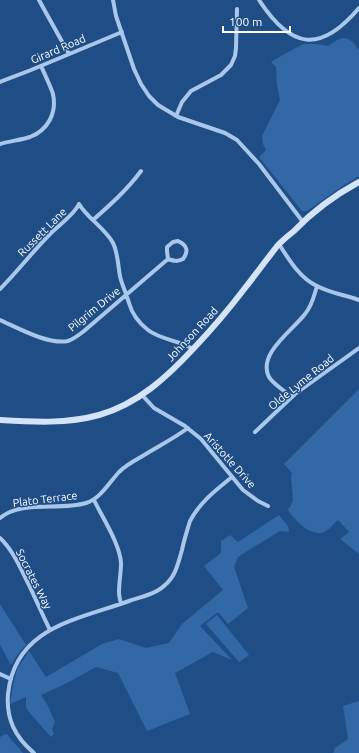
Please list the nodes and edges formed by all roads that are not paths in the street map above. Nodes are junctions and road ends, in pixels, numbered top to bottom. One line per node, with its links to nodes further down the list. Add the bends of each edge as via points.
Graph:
1 (39, 0): 7 (street)
2 (113, 0): 6 (street)
3 (259, 0): 4 (street, via 277,24 288,33 297,38 314,40 329,35)
4 (359, 8)
5 (237, 9): 10 (street, via 236,48 231,65 221,75 191,91 182,102)
6 (122, 32): 7 (street, Girard Road); 10 (street, via 141,84 149,96)
7 (69, 54): 8 (street, Girard Road)
8 (41, 66): 9 (street, Girard Road); 11 (street, via 52,92 52,118 35,135)
9 (0, 82)
10 (176, 116): 15 (street, via 225,133 237,140 259,164)
11 (0, 144)
12 (141, 171): 14 (street, via 132,184)
13 (359, 182): 15 (street, Johnson Road, via 329,200)
14 (93, 220): 19 (street, Russett Lane, via 79,204); 20 (street, via 114,244)
15 (303, 222): 16 (street, Johnson Road)
16 (279, 244): 18 (street, via 294,267); 24 (street, Johnson Road, via 229,309)
17 (168, 259): 17 (street, Pilgrim Drive, via 183,259 186,250 183,244 178,241 167,247); 20 (street, Pilgrim Drive)
18 (317, 286): 21 (street); 26 (street, via 306,314 276,345 267,359 269,377)
19 (0, 289)
20 (126, 295): 22 (street, Pilgrim Drive, via 76,337 60,342 47,340); 24 (street, via 139,323 161,337)
21 (359, 300)
22 (0, 320)
23 (359, 348): 26 (street, Olde Lyme Road)
24 (193, 349): 25 (street, Johnson Road)
25 (142, 395): 27 (street, Johnson Road, via 120,407 83,419 60,422); 28 (street, Aristotle Drive, via 154,408)
26 (292, 397): 29 (street, Olde Lyme Road)
27 (0, 420)
28 (188, 428): 30 (street, Aristotle Drive, via 201,439); 31 (street, Plato Terrace, via 128,465)
29 (255, 432)
30 (232, 477): 32 (street, Aristotle Drive, via 246,492); 35 (street, via 199,507 190,521 176,572 165,586)
31 (94, 500): 33 (street, Plato Terrace, via 71,506 20,509); 35 (street, via 114,539 120,557)
32 (268, 506)
33 (0, 518)
34 (0, 538): 36 (street, Socrates Way, via 20,568)
35 (121, 604): 36 (street)
36 (50, 630): 38 (street, via 26,649)
37 (0, 674): 38 (street)
38 (11, 679): 39 (street, via 9,715 17,735)
39 (34, 753)

